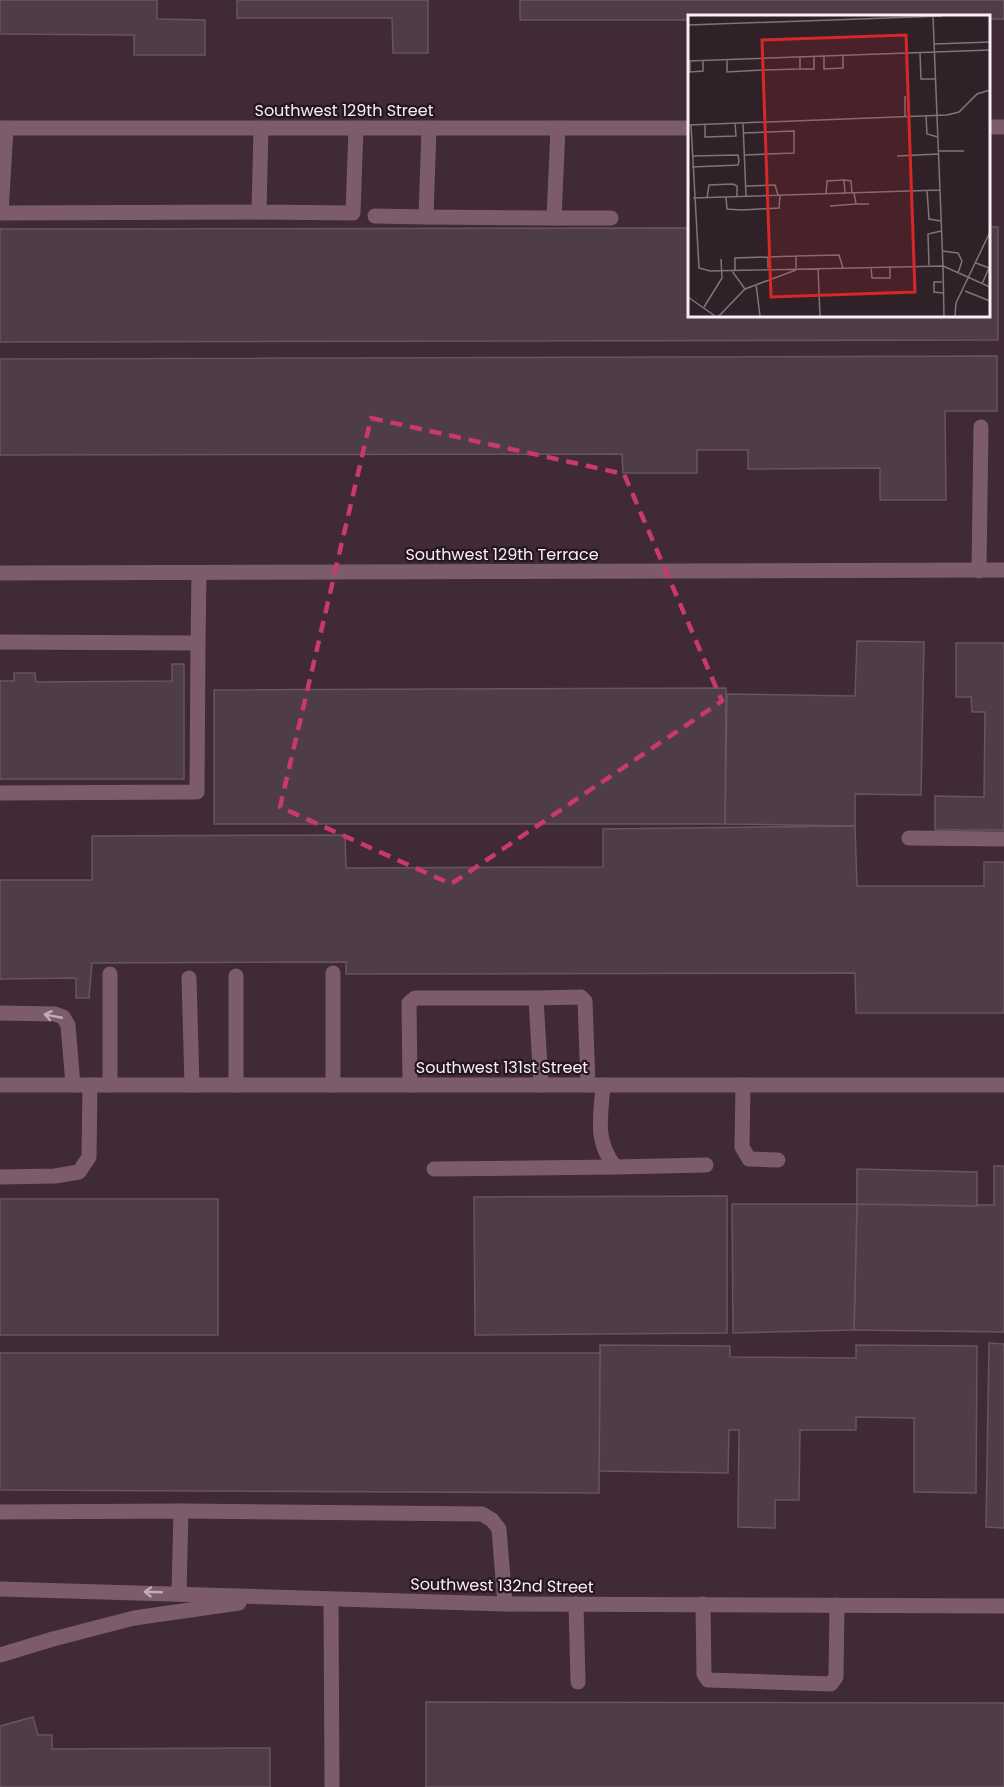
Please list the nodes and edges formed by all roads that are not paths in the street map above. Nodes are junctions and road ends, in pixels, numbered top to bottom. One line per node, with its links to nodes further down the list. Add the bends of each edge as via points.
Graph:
1 (3, 128): 2 (street, Southwest 129th Street); 8 (street)
2 (261, 128): 3 (street, Southwest 129th Street); 7 (street)
3 (356, 128): 4 (street, Southwest 129th Street); 7 (street, via 353,213)
4 (429, 128): 5 (street, Southwest 129th Street); 10 (street)
5 (558, 128): 6 (street, Southwest 129th Street); 11 (street)
6 (688, 128)
7 (259, 212): 8 (street)
8 (0, 213)
9 (375, 216): 10 (street)
10 (426, 216): 11 (street)
11 (554, 218): 12 (street)
12 (611, 218)
13 (981, 427): 14 (street)
14 (979, 570): 15 (street, Southwest 129th Terrace); 17 (street, Southwest 129th Terrace)
15 (1004, 570)
16 (0, 573): 17 (street, Southwest 129th Terrace)
17 (199, 573): 19 (street)
18 (0, 642): 19 (street)
19 (198, 643): 20 (street, via 197,792)
20 (0, 793)
21 (909, 838): 22 (street)
22 (1004, 839)
23 (333, 973): 35 (street)
24 (110, 974): 29 (street)
25 (236, 976): 34 (street)
26 (189, 978): 33 (street)
27 (537, 998): 36 (street, via 415,999 410,1003); 37 (street); 38 (street, via 581,997 585,1001)
28 (0, 1013): 31 (street, one-way to 28, via 68,1025 63,1017)
29 (110, 1084): 32 (street, Southwest 131st Street); 33 (street, Southwest 131st Street)
30 (0, 1085): 31 (street, Southwest 131st Street)
31 (73, 1085): 32 (street, Southwest 131st Street)
32 (90, 1085): 45 (street, via 89,1157 79,1172)
33 (192, 1085): 34 (street, Southwest 131st Street)
34 (236, 1085): 35 (street, Southwest 131st Street)
35 (333, 1085): 36 (street, Southwest 131st Street)
36 (410, 1085): 37 (street, Southwest 131st Street)
37 (541, 1085): 38 (street, Southwest 131st Street)
38 (595, 1085): 39 (street, Southwest 131st Street); 43 (street, via 600,1140)
39 (743, 1085): 40 (street, Southwest 131st Street); 41 (street, via 742,1147 749,1159)
40 (1004, 1085)
41 (778, 1160)
42 (706, 1165): 43 (street)
43 (615, 1167): 44 (street)
44 (434, 1169)
45 (0, 1177)
46 (182, 1511): 47 (street); 49 (street); 52 (street, via 482,1515 499,1529)
47 (0, 1512)
48 (0, 1589): 49 (street, Southwest 132nd Street, one-way to 48)
49 (179, 1593): 50 (street, Southwest 132nd Street)
50 (274, 1598): 51 (street, Southwest 132nd Street); 57 (street, via 134,1618)
51 (330, 1599): 52 (street, Southwest 132nd Street); 59 (street)
52 (505, 1604): 53 (street, Southwest 132nd Street)
53 (576, 1604): 54 (street, Southwest 132nd Street); 58 (street)
54 (703, 1605): 55 (street, Southwest 132nd Street); 55 (street, via 704,1674 708,1680 831,1684 836,1677)
55 (837, 1605): 56 (street, Southwest 132nd Street)
56 (1004, 1606)
57 (0, 1655)
58 (578, 1682)
59 (332, 1787)

